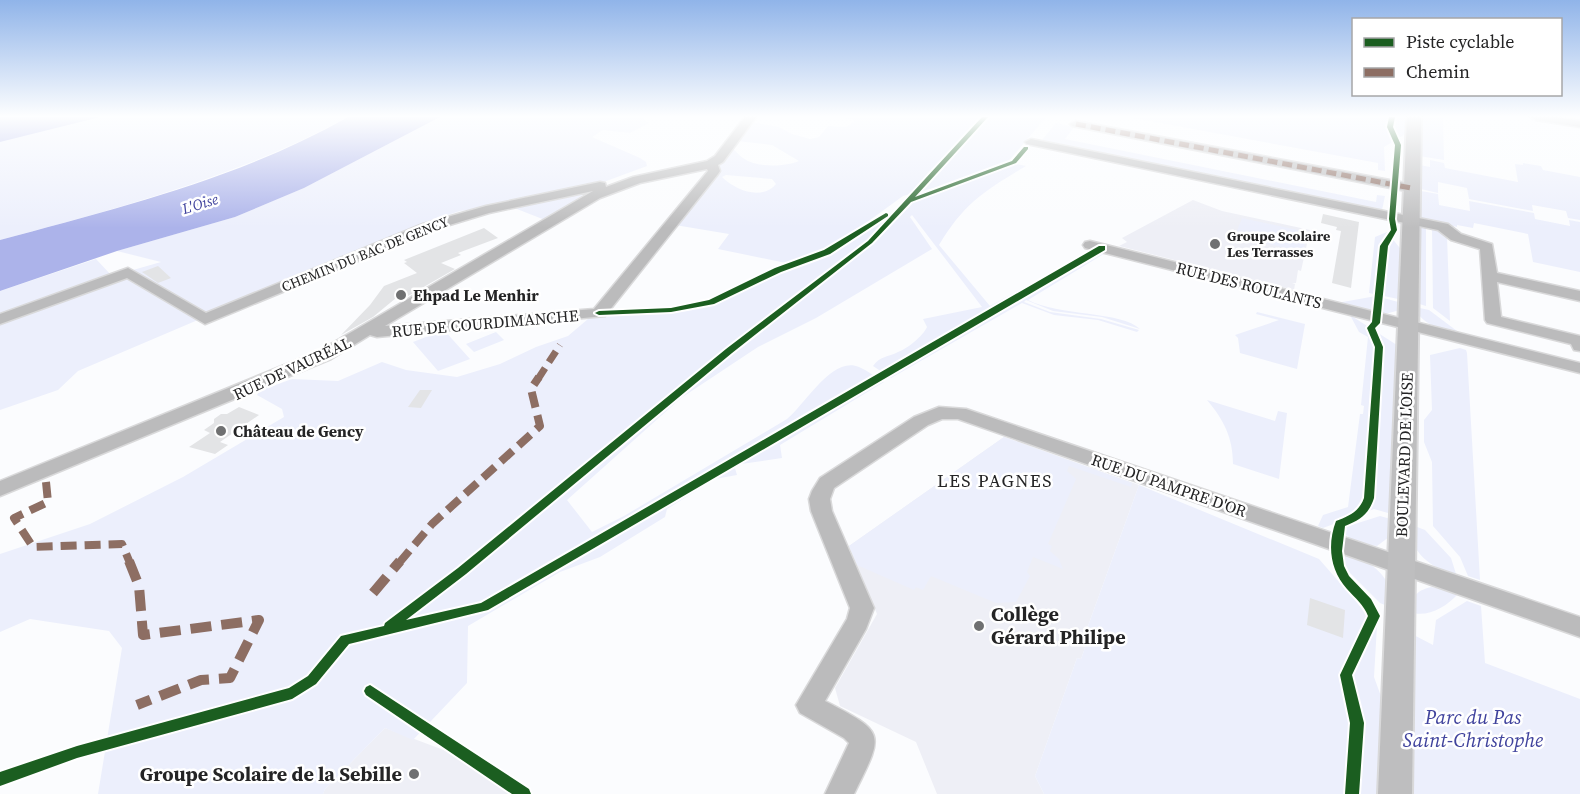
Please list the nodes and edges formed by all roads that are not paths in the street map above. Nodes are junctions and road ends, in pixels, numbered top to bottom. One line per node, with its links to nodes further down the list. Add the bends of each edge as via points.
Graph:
1 (723, 154): 5 (street)
2 (1090, 154): 8 (street)
3 (1236, 154): 7 (street)
4 (1412, 154): 7 (main road, BOULEVARD DE L'OISE)
5 (711, 164): 6 (street, RUE DE VAURÉAL); 14 (street, RUE DE COURDIMANCHE, via 714,171 599,313)
6 (617, 185): 12 (street, CHEMIN DU BAC DE GENCY, via 428,226 205,319 128,272); 14 (street, RUE DE VAURÉAL)
7 (1411, 188): 8 (main road, BOULEVARD DE L'OISE)
8 (1410, 220): 10 (street, via 1443,227 1456,237 1486,246); 13 (main road, BOULEVARD DE L'OISE)
9 (1090, 245): 13 (street, RUE DES ROULANTS)
10 (1490, 276): 11 (street); 15 (street, via 1493,320)
11 (1580, 296)
12 (0, 319)
13 (1409, 325): 16 (street, RUE DES ROULANTS); 18 (main road, BOULEVARD DE L'OISE)
14 (371, 330): 17 (street, RUE DE VAURÉAL, via 285,374)
15 (1580, 342)
16 (1580, 368)
17 (0, 489)
18 (1400, 566): 19 (street, RUE DU PAMPRE D'OR); 20 (street, RUE DU PAMPRE D'OR, via 960,413 936,414 827,483 820,495 819,506 862,608 858,622 809,705 853,729 862,739 862,749); 21 (main road, BOULEVARD DE L'OISE)
19 (1580, 627)
20 (839, 794)
21 (1395, 794)

